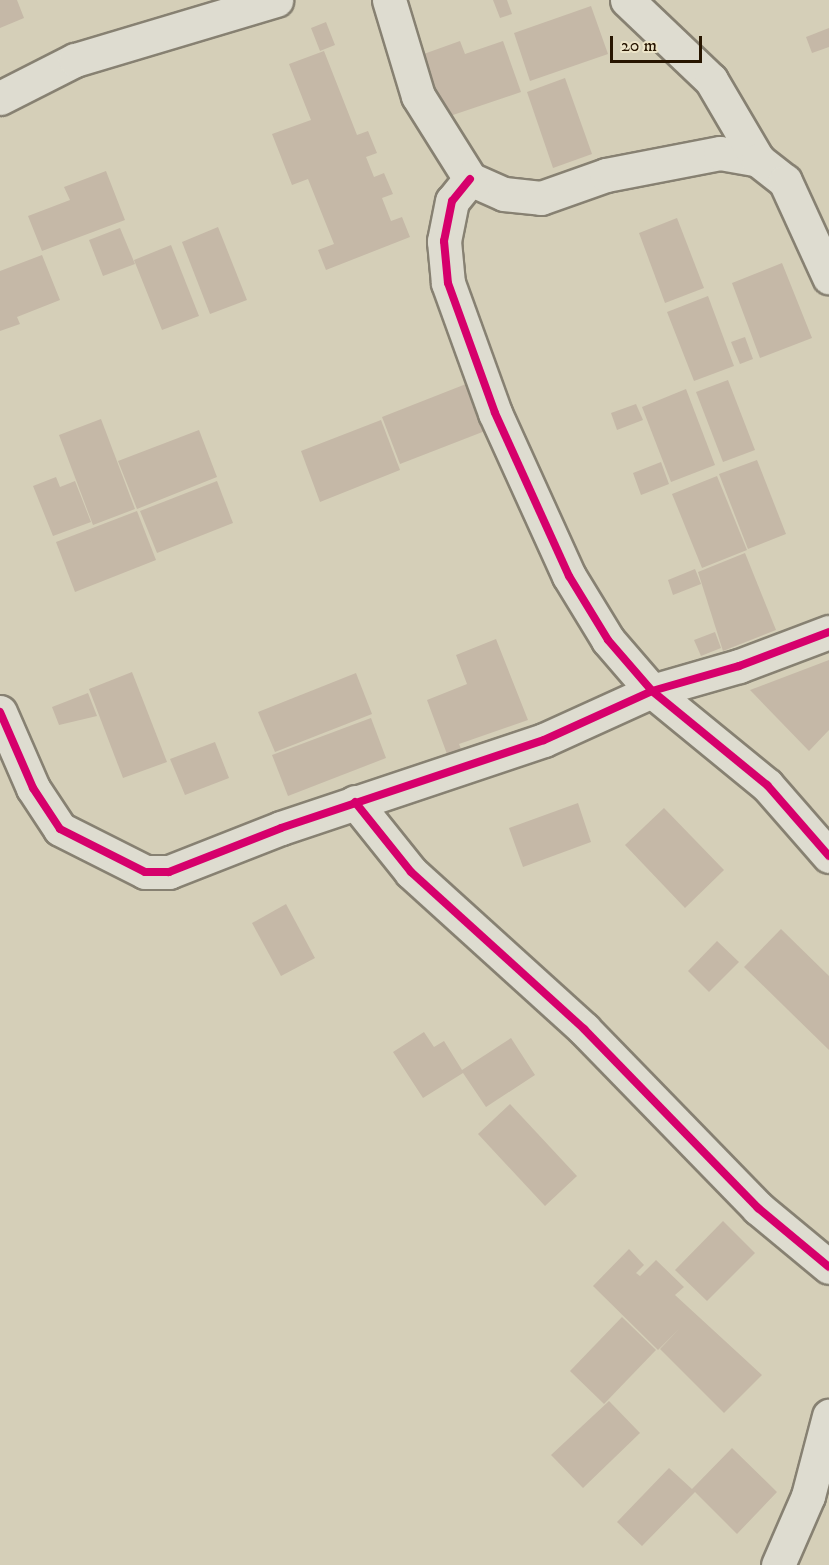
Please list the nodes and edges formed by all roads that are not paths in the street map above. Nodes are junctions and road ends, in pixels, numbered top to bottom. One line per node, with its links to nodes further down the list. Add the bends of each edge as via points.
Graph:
1 (276, 0): 4 (street, via 75,60)
2 (389, 0): 6 (street, via 418,96)
3 (627, 0): 5 (street, via 711,80)
4 (0, 98)
5 (758, 160): 6 (street, via 720,153 606,175 541,198 504,194); 7 (street, via 785,181)
6 (470, 179): 9 (street, via 452,201 444,241 448,283 466,338 568,576 609,640)
7 (829, 277)
8 (829, 632): 9 (street, via 739,666)
9 (652, 691): 11 (street, via 544,740); 12 (street, via 767,785)
10 (0, 712): 11 (street, via 33,788 60,829 145,872 169,872)
11 (355, 802): 13 (street, via 411,872 584,1029 758,1209)
12 (829, 856)
13 (829, 1267)
14 (829, 1416): 15 (street, via 808,1496)
15 (778, 1565)

